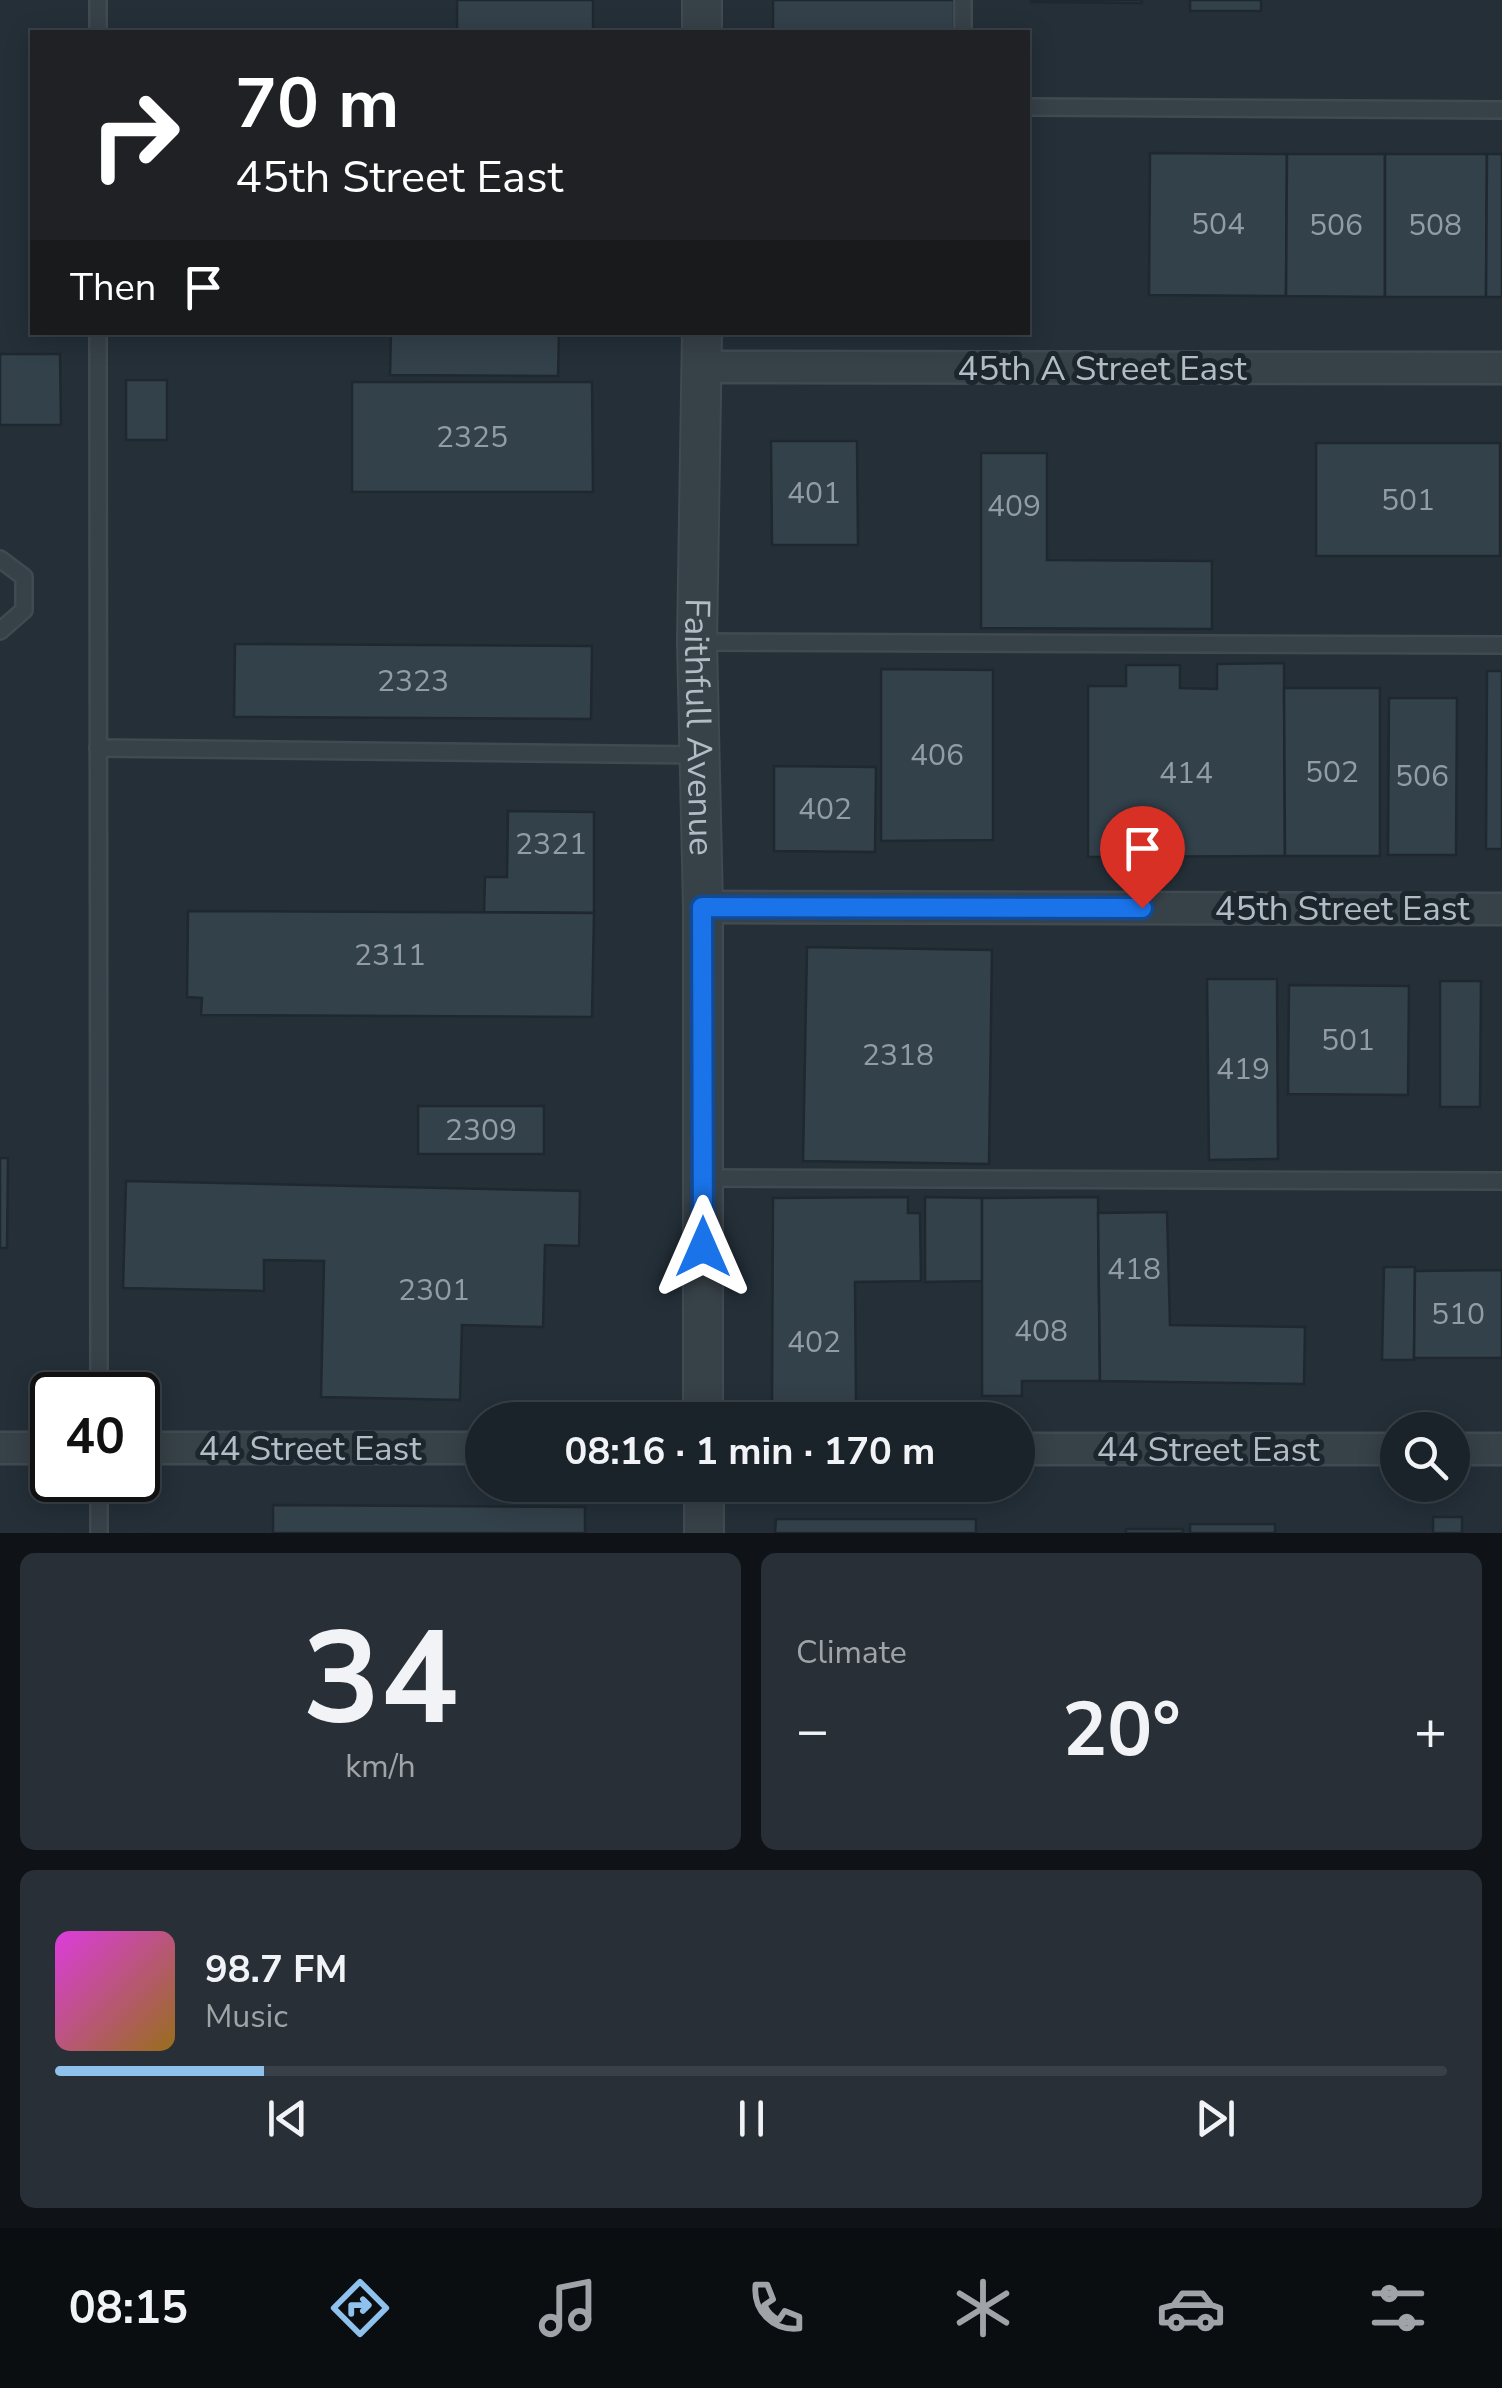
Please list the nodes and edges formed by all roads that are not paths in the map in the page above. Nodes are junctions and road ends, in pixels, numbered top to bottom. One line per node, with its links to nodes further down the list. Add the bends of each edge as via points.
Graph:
1 (98, 0): 4 (lane)
2 (702, 0): 5 (street)
3 (963, 0): 6 (lane)
4 (98, 30)
5 (702, 30)
6 (963, 30)
7 (1030, 107): 8 (lane)
8 (1502, 110)
9 (98, 335): 16 (lane)
10 (702, 350): 11 (street, 45th A Street East); 14 (street, Faithfull Avenue)
11 (1502, 368)
12 (0, 559): 13 (lane, via 24,577 24,610)
13 (0, 631)
14 (696, 642): 15 (lane); 17 (street, Faithfull Avenue)
15 (1502, 644)
16 (98, 748): 17 (lane); 22 (lane)
17 (699, 755): 18 (street, Faithfull Avenue)
18 (702, 907): 19 (street, 45th Street East); 20 (street, Faithfull Avenue)
19 (1502, 908)
20 (703, 1178): 21 (lane); 23 (street, Faithfull Avenue)
21 (1502, 1181)
22 (99, 1372)
23 (704, 1402)
24 (0, 1448): 25 (street)
25 (30, 1448)
26 (160, 1448): 27 (street, 44 Street East)
27 (465, 1448)
28 (1035, 1448): 29 (street, 44 Street East)
29 (1380, 1449)
30 (1470, 1449): 31 (street)
31 (1502, 1449)
32 (99, 1502): 34 (lane)
33 (704, 1502): 35 (street)
34 (99, 1533)
35 (704, 1533)

